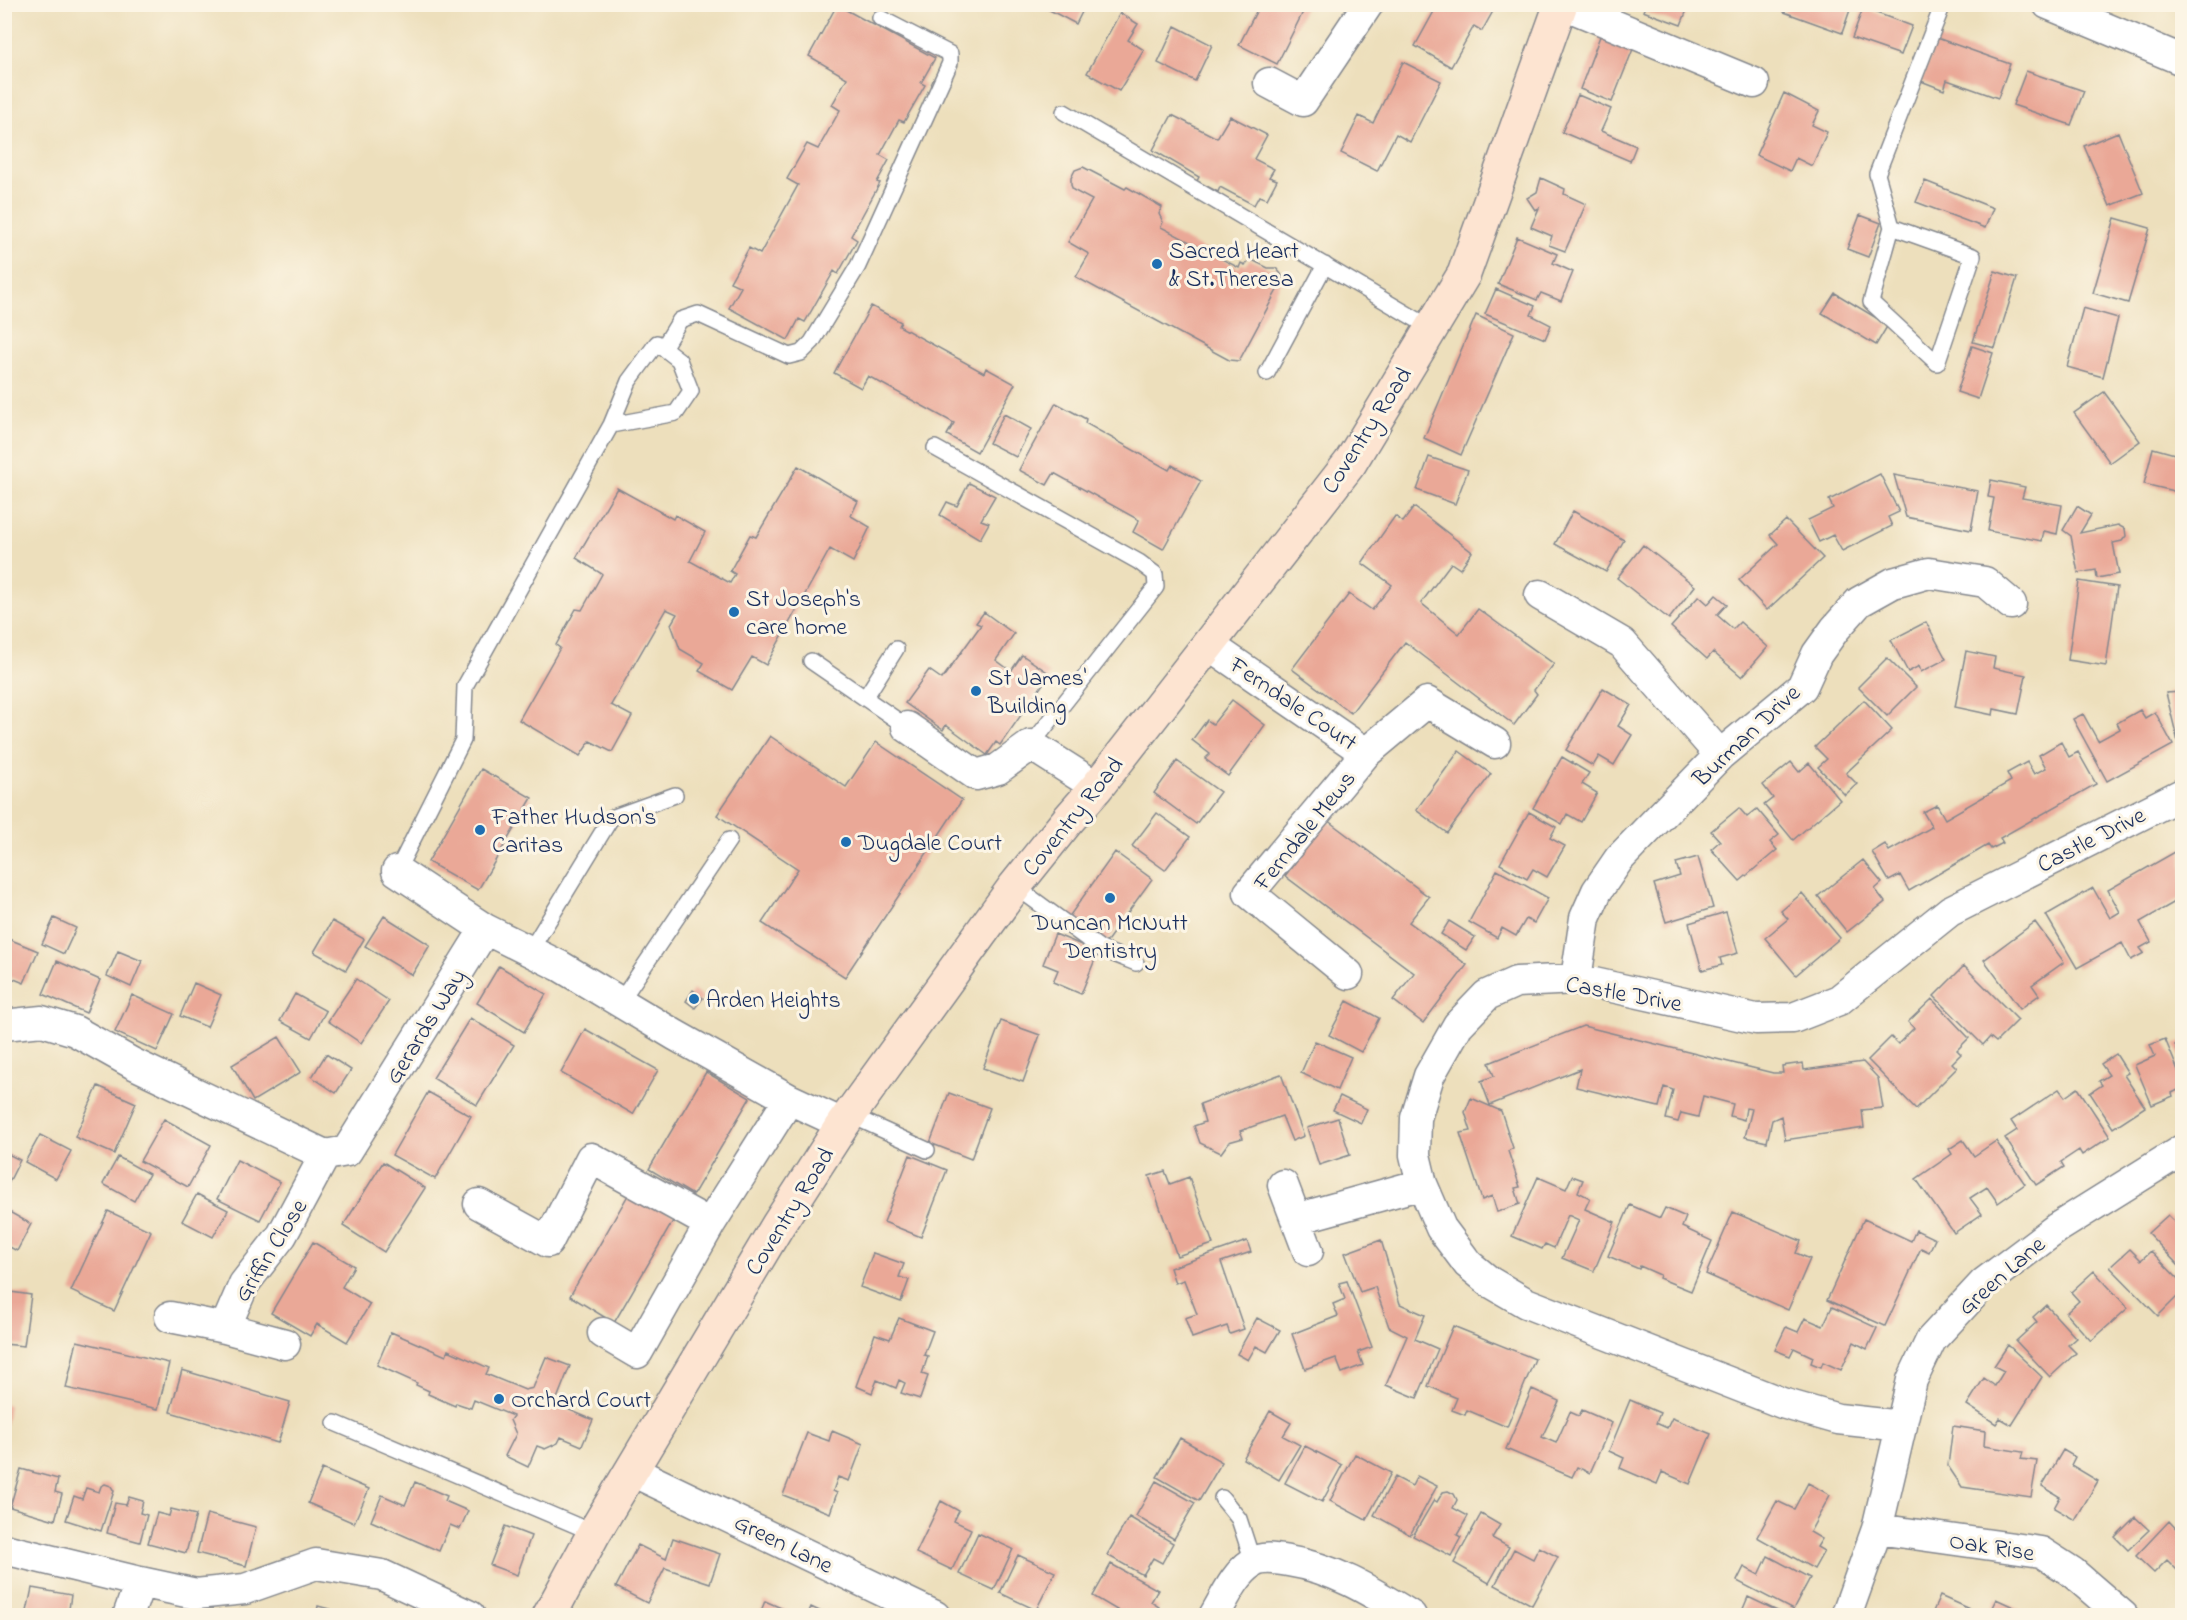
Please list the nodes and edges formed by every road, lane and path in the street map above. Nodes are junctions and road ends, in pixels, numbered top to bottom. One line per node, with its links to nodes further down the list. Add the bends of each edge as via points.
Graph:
1 (1562, 4): 8 (street); 12 (main road, Coventry Road, via 1464,274)
2 (1943, 4): 10 (lane, via 1877,174)
3 (2048, 4): 6 (street)
4 (1368, 5): 7 (street, via 1303,101)
5 (880, 18): 13 (lane, via 950,54 950,63 858,266 812,342 801,353 789,356 698,314 680,320)
6 (2182, 60)
7 (1269, 83)
8 (1754, 83)
9 (1064, 112): 11 (lane)
10 (1892, 227): 10 (lane, via 1871,302 1937,363 1973,256)
11 (1325, 265): 12 (lane); 14 (lane)
12 (1431, 328): 19 (main road, Coventry Road, via 1350,464)
13 (663, 348): 15 (lane, via 657,343 629,381); 15 (lane, via 679,360 691,391 676,413)
14 (1267, 373)
15 (611, 426): 32 (lane, via 465,686 463,740)
16 (935, 448): 25 (lane, via 1155,574 1156,587)
17 (1540, 595): 27 (street, via 1622,643)
18 (2011, 604): 27 (street, Burman Drive, via 1985,582 1929,573 1893,583 1859,602 1817,654 1802,687)
19 (1209, 645): 26 (street, Ferndale Court); 28 (main road, Coventry Road)
20 (896, 649): 22 (lane)
21 (811, 661): 22 (lane)
22 (865, 698): 23 (lane)
23 (907, 727): 25 (street, via 976,775 998,770)
24 (1495, 743): 26 (street, Ferndale Court, via 1427,702)
25 (1031, 745): 28 (street)
26 (1366, 753): 37 (street, Ferndale Mews, via 1249,893)
27 (1720, 755): 38 (street, Burman Drive, via 1619,859 1597,891 1585,918)
28 (1097, 787): 33 (main road, Coventry Road)
29 (2182, 794): 38 (street, Castle Drive, via 1950,911 1839,1000 1793,1018 1756,1019)
30 (675, 795): 35 (lane, via 611,818)
31 (729, 840): 39 (lane)
32 (397, 871): 34 (street)
33 (1015, 886): 36 (lane, via 1101,949); 42 (main road, Coventry Road)
34 (485, 929): 35 (street); 45 (street, Gerards Way, via 347,1151)
35 (531, 951): 39 (street)
36 (1136, 963)
37 (1348, 974)
38 (1576, 979): 46 (street, Castle Drive, via 1516,982 1487,995 1458,1025 1429,1076 1416,1118 1414,1155)
39 (620, 1002): 41 (street)
40 (4, 1025): 45 (street, via 42,1021 75,1031 132,1063)
41 (789, 1099): 42 (street); 50 (street)
42 (846, 1120): 43 (lane); 58 (main road, Coventry Road, via 778,1225)
43 (927, 1150)
44 (2182, 1150): 57 (street, Green Lane, via 2057,1228 1984,1283 1931,1340 1912,1380)
45 (325, 1155): 53 (street, Griffin Close, via 282,1235 244,1284)
46 (1422, 1184): 49 (street); 57 (street, Castle Drive, via 1441,1228 1467,1264 1526,1303 1782,1403 1838,1419)
47 (1283, 1185): 49 (street)
48 (479, 1204): 50 (street, via 548,1242 591,1158)
49 (1296, 1218): 51 (street)
50 (710, 1224): 54 (street, via 637,1353)
51 (1308, 1251)
52 (170, 1317): 53 (street, Griffin Close)
53 (225, 1328): 55 (street)
54 (603, 1333)
55 (285, 1344)
56 (335, 1423): 61 (lane)
57 (1902, 1426): 60 (street, Green Lane)
58 (632, 1471): 61 (main road, Coventry Road); 65 (street, Green Lane)
59 (1222, 1498): 63 (lane, via 1239,1519)
60 (1877, 1529): 72 (street, Green Lane); 73 (street, Oak Rise, via 2042,1552)
61 (594, 1533): 68 (main road, Coventry Road)
62 (4, 1549): 64 (street)
63 (1253, 1562): 70 (street, via 1234,1581); 71 (street, via 1272,1558 1305,1563 1344,1577)
64 (140, 1582): 66 (street); 67 (street, via 196,1594 245,1589 316,1564 382,1575)
65 (884, 1605): 69 (street, Green Lane)
66 (128, 1616)
67 (471, 1616)
68 (549, 1616)
69 (935, 1616)
70 (1214, 1616)
71 (1411, 1616)
72 (1846, 1616)
73 (2123, 1616)

